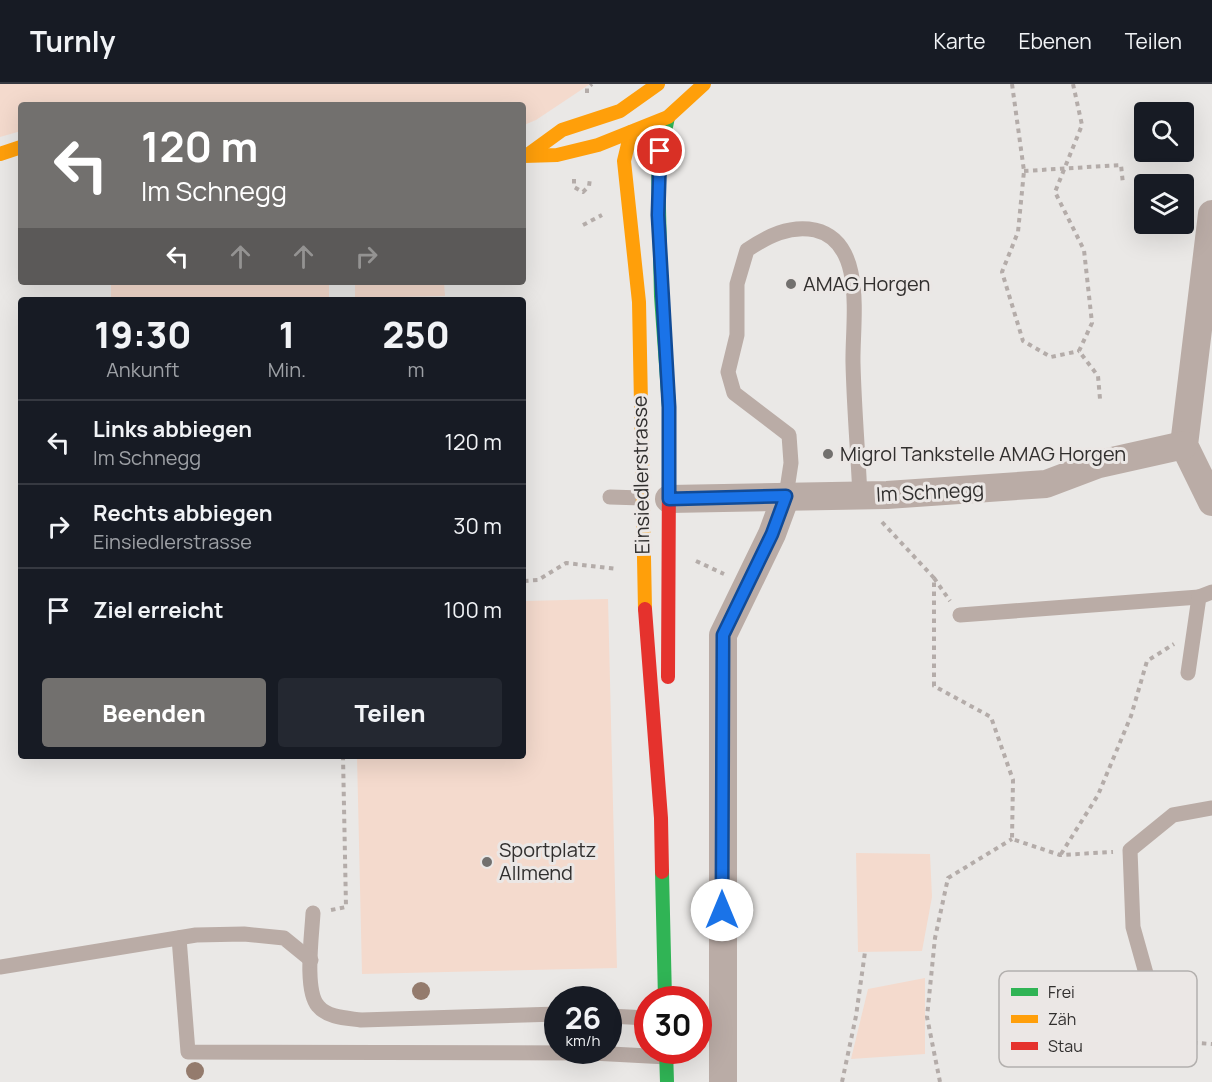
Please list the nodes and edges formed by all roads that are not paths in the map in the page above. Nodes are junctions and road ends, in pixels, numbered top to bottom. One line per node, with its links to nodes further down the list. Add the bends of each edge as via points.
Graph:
1 (658, 84): 3 (main road)
2 (704, 84): 4 (main road)
3 (620, 111): 5 (main road, Einsiedlerstrasse); 8 (main road, via 562,130)
4 (668, 117): 5 (main road); 9 (main road, Einsiedlerstrasse)
5 (631, 132): 8 (main road, via 574,152); 9 (main road, Einsiedlerstrasse); 15 (main road, Einsiedlerstrasse, via 624,161)
6 (18, 148): 7 (main road)
7 (0, 154)
8 (526, 155)
9 (658, 165): 15 (main road, Einsiedlerstrasse, via 669,407)
10 (1212, 214): 11 (street)
11 (1184, 445): 13 (street, Im Schnegg, via 1099,464 1046,484); 16 (street)
12 (786, 496): 13 (street, Im Schnegg); 13 (lane, via 791,463 789,435 734,393 728,372 737,335 737,284 747,250 769,235 801,227 825,232 845,250 854,286 853,364); 15 (street, Im Schnegg); 32 (street, via 723,635)
13 (860, 496)
14 (610, 497): 15 (lane)
15 (655, 498): 21 (main road, Einsiedlerstrasse, via 667,700); 21 (main road, Einsiedlerstrasse, via 648,663)
16 (1212, 502)
17 (1206, 594): 18 (lane); 19 (lane)
18 (960, 615)
19 (1188, 673)
20 (1212, 808): 26 (lane, via 1173,815 1130,850 1133,927)
21 (661, 818): 27 (main road, Einsiedlerstrasse)
22 (313, 913): 24 (lane)
23 (179, 938): 24 (lane, via 244,934 284,938); 25 (lane); 29 (lane, via 188,1052)
24 (311, 960): 28 (lane, via 311,985 317,1005 331,1015 362,1020)
25 (0, 967)
26 (1145, 971)
27 (665, 986)
28 (544, 1014)
29 (634, 1054)
30 (667, 1064): 31 (main road)
31 (667, 1082)
32 (723, 1082)

